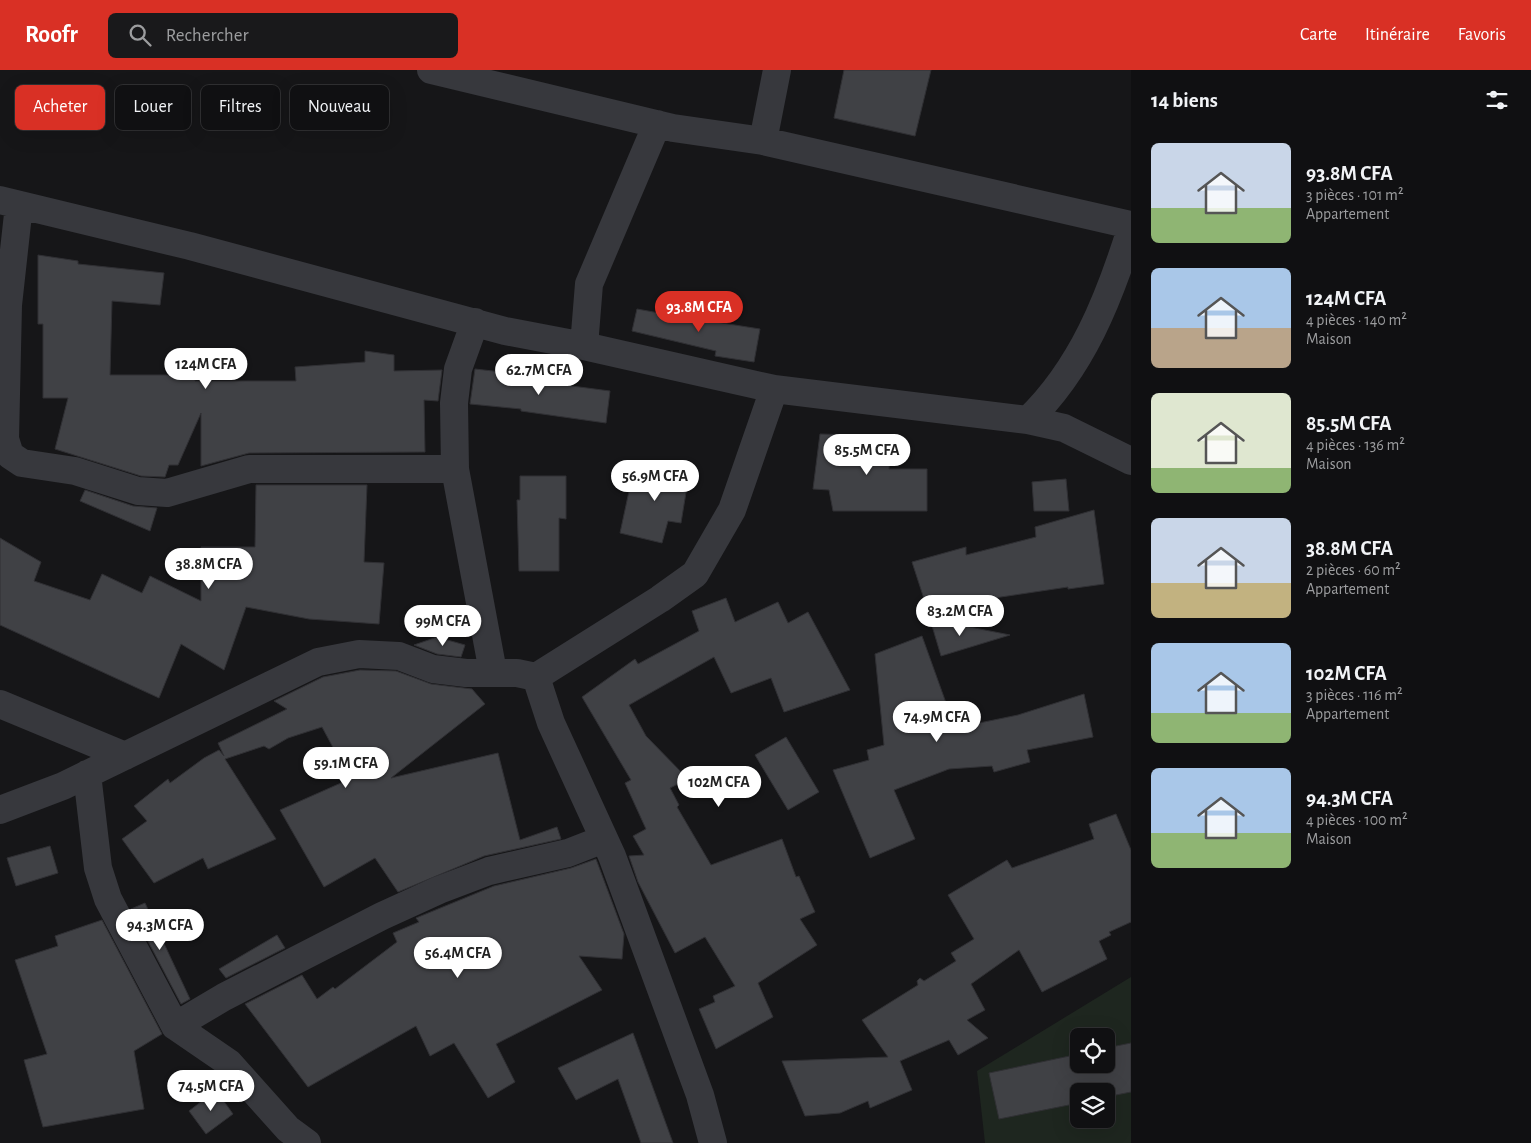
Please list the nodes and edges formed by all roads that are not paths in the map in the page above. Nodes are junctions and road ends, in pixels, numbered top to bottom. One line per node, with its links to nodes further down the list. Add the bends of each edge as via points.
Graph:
1 (431, 70): 3 (street)
2 (777, 70): 4 (street)
3 (657, 124): 4 (street); 9 (street, via 589,284)
4 (763, 141): 6 (street)
5 (10, 203): 8 (street, via 190,246); 13 (street, via 5,439 10,455 22,463 75,471 138,491 167,493 249,469)
6 (1131, 225)
7 (1131, 229): 11 (street, via 1096,324 1051,398)
8 (474, 322): 9 (street); 13 (street, via 458,369 454,403)
9 (584, 346): 10 (street)
10 (774, 389): 11 (street); 15 (street, via 732,510 695,574)
11 (1028, 420): 12 (street, via 1064,428)
12 (1131, 461)
13 (455, 469): 14 (street)
14 (493, 672): 15 (street); 17 (street, via 433,669 399,656 359,654 318,662)
15 (536, 677): 20 (street, via 551,723)
16 (0, 704): 17 (street)
17 (125, 756): 18 (street)
18 (86, 774): 19 (street); 21 (street, via 98,868 108,899)
19 (0, 810)
20 (604, 839): 21 (street, via 568,853 489,871 439,890 224,997); 23 (street, via 700,1095)
21 (176, 1026): 22 (street, via 229,1063 288,1130)
22 (307, 1143)
23 (713, 1143)

